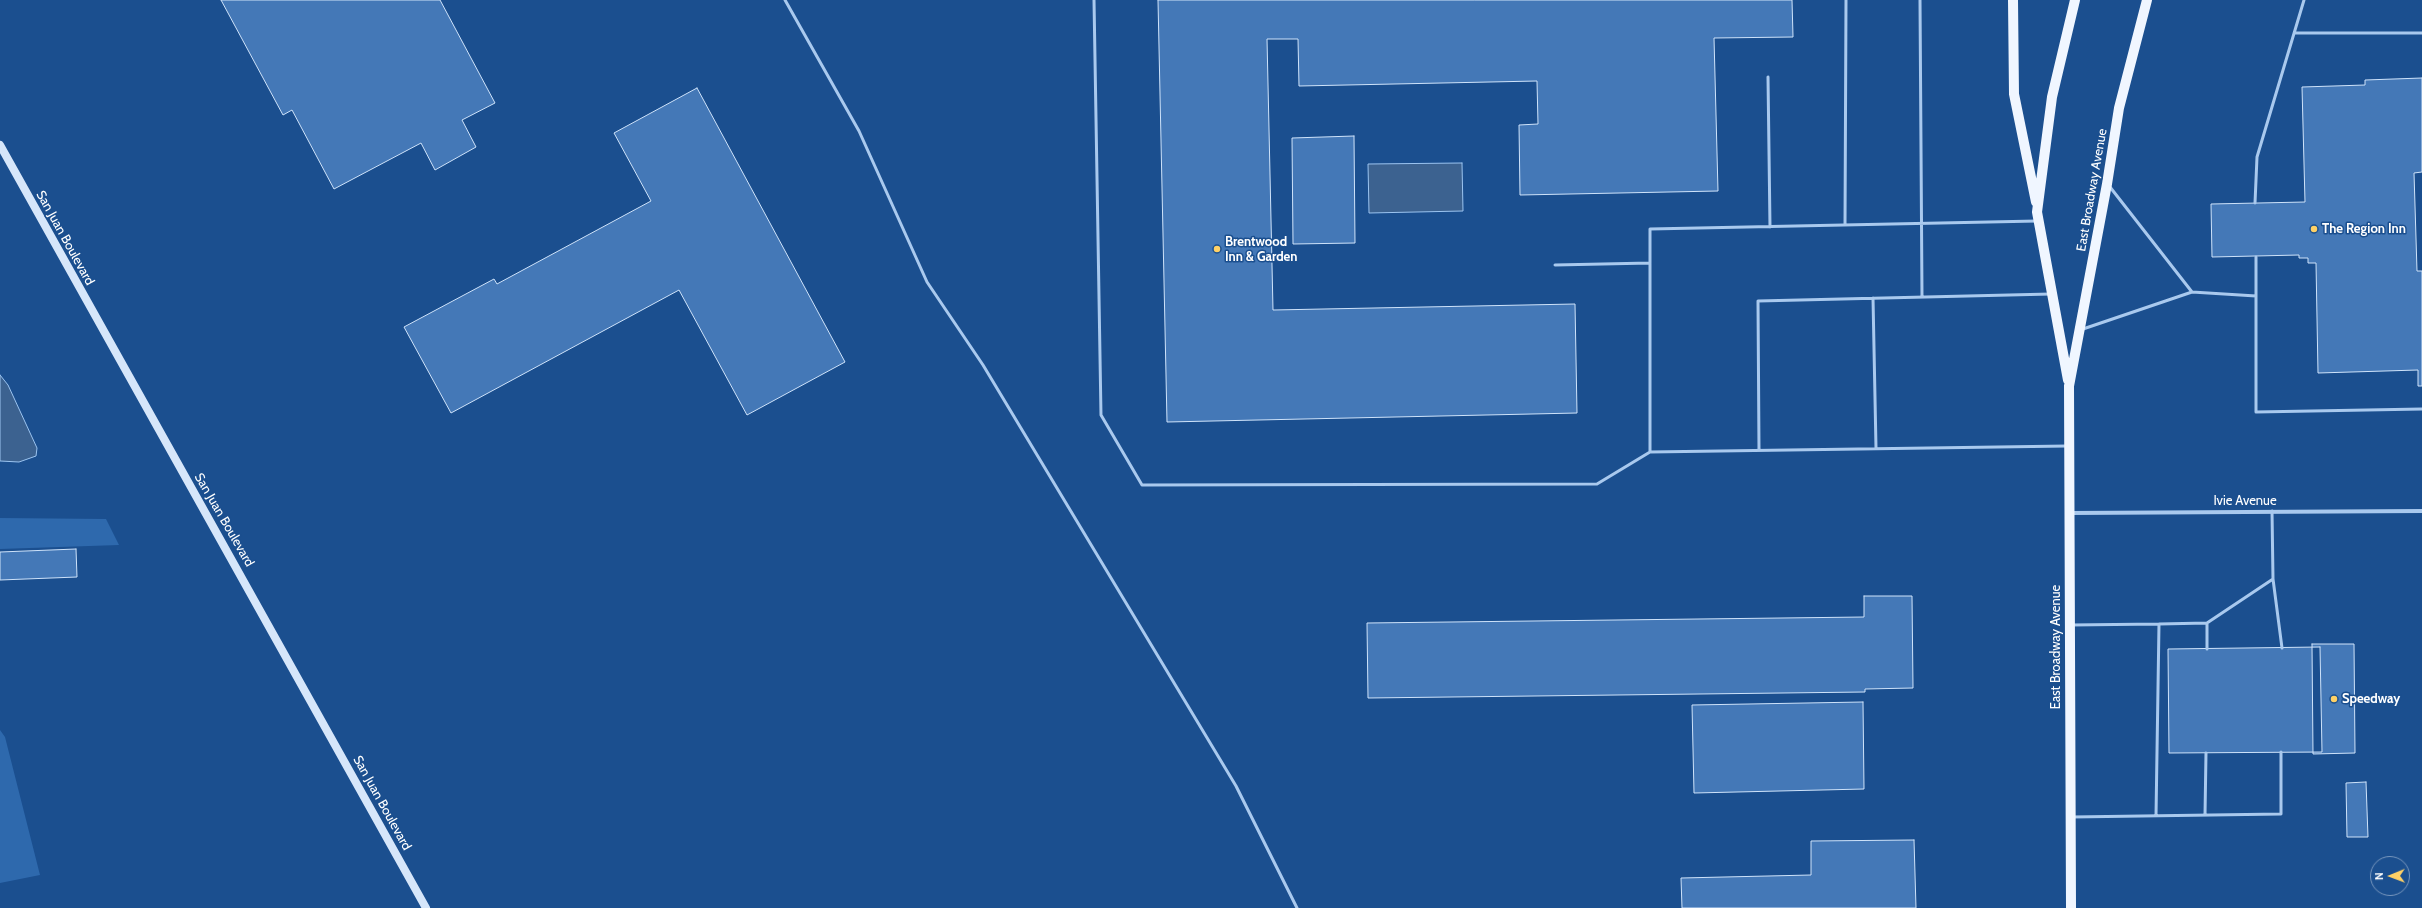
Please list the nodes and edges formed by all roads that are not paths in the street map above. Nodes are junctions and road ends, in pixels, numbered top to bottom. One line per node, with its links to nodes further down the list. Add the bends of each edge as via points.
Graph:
1 (786, 0): 49 (lane, via 859,131 927,282 983,365 1236,786)
2 (1094, 0): 33 (lane, via 1101,415 1142,485 1598,484)
3 (1846, 0): 17 (lane)
4 (1920, 0): 16 (lane)
5 (2012, 0): 15 (main road, via 2014,94)
6 (2075, 0): 15 (main road, East Broadway Avenue, via 2052,97)
7 (2147, 0): 13 (main road, East Broadway Avenue, via 2119,108)
8 (2304, 0): 9 (lane)
9 (2294, 33): 10 (lane); 14 (lane, via 2257,157)
10 (2422, 33)
11 (1768, 77): 18 (lane)
12 (0, 145): 48 (main road, San Juan Boulevard)
13 (2108, 184): 22 (lane); 27 (main road, East Broadway Avenue)
14 (2255, 203)
15 (2038, 216): 16 (lane); 23 (main road, East Broadway Avenue)
16 (1921, 223): 17 (lane); 25 (lane)
17 (1845, 225): 18 (lane)
18 (1770, 227): 20 (lane, via 1650,229)
19 (2256, 256): 24 (lane)
20 (1650, 263): 21 (lane); 33 (lane)
21 (1555, 265)
22 (2192, 292): 24 (lane); 27 (lane)
23 (2052, 294): 25 (lane); 28 (main road, East Broadway Avenue)
24 (2256, 296): 29 (lane, via 2256,412)
25 (1922, 297): 26 (lane)
26 (1873, 298): 31 (lane); 32 (lane, via 1758,301)
27 (2079, 331): 28 (main road, East Broadway Avenue)
28 (2069, 386): 30 (main road, East Broadway Avenue)
29 (2422, 409)
30 (2069, 446): 31 (lane); 36 (main road, East Broadway Avenue)
31 (1876, 448): 32 (lane)
32 (1759, 450): 33 (lane)
33 (1650, 452)
34 (2272, 511): 35 (street, Ivie Avenue); 36 (street, Ivie Avenue); 37 (lane)
35 (2422, 512)
36 (2068, 513): 40 (main road, East Broadway Avenue)
37 (2273, 579): 38 (lane); 41 (lane)
38 (2207, 623): 39 (lane); 42 (lane)
39 (2159, 624): 40 (lane); 46 (lane)
40 (2069, 625): 47 (main road, East Broadway Avenue)
41 (2282, 648)
42 (2207, 649)
43 (2282, 752): 45 (lane, via 2281,814)
44 (2206, 753): 45 (lane)
45 (2206, 815): 46 (lane)
46 (2156, 816): 47 (lane)
47 (2070, 817): 50 (main road, East Broadway Avenue)
48 (426, 908)
49 (1297, 908)
50 (2071, 908)

